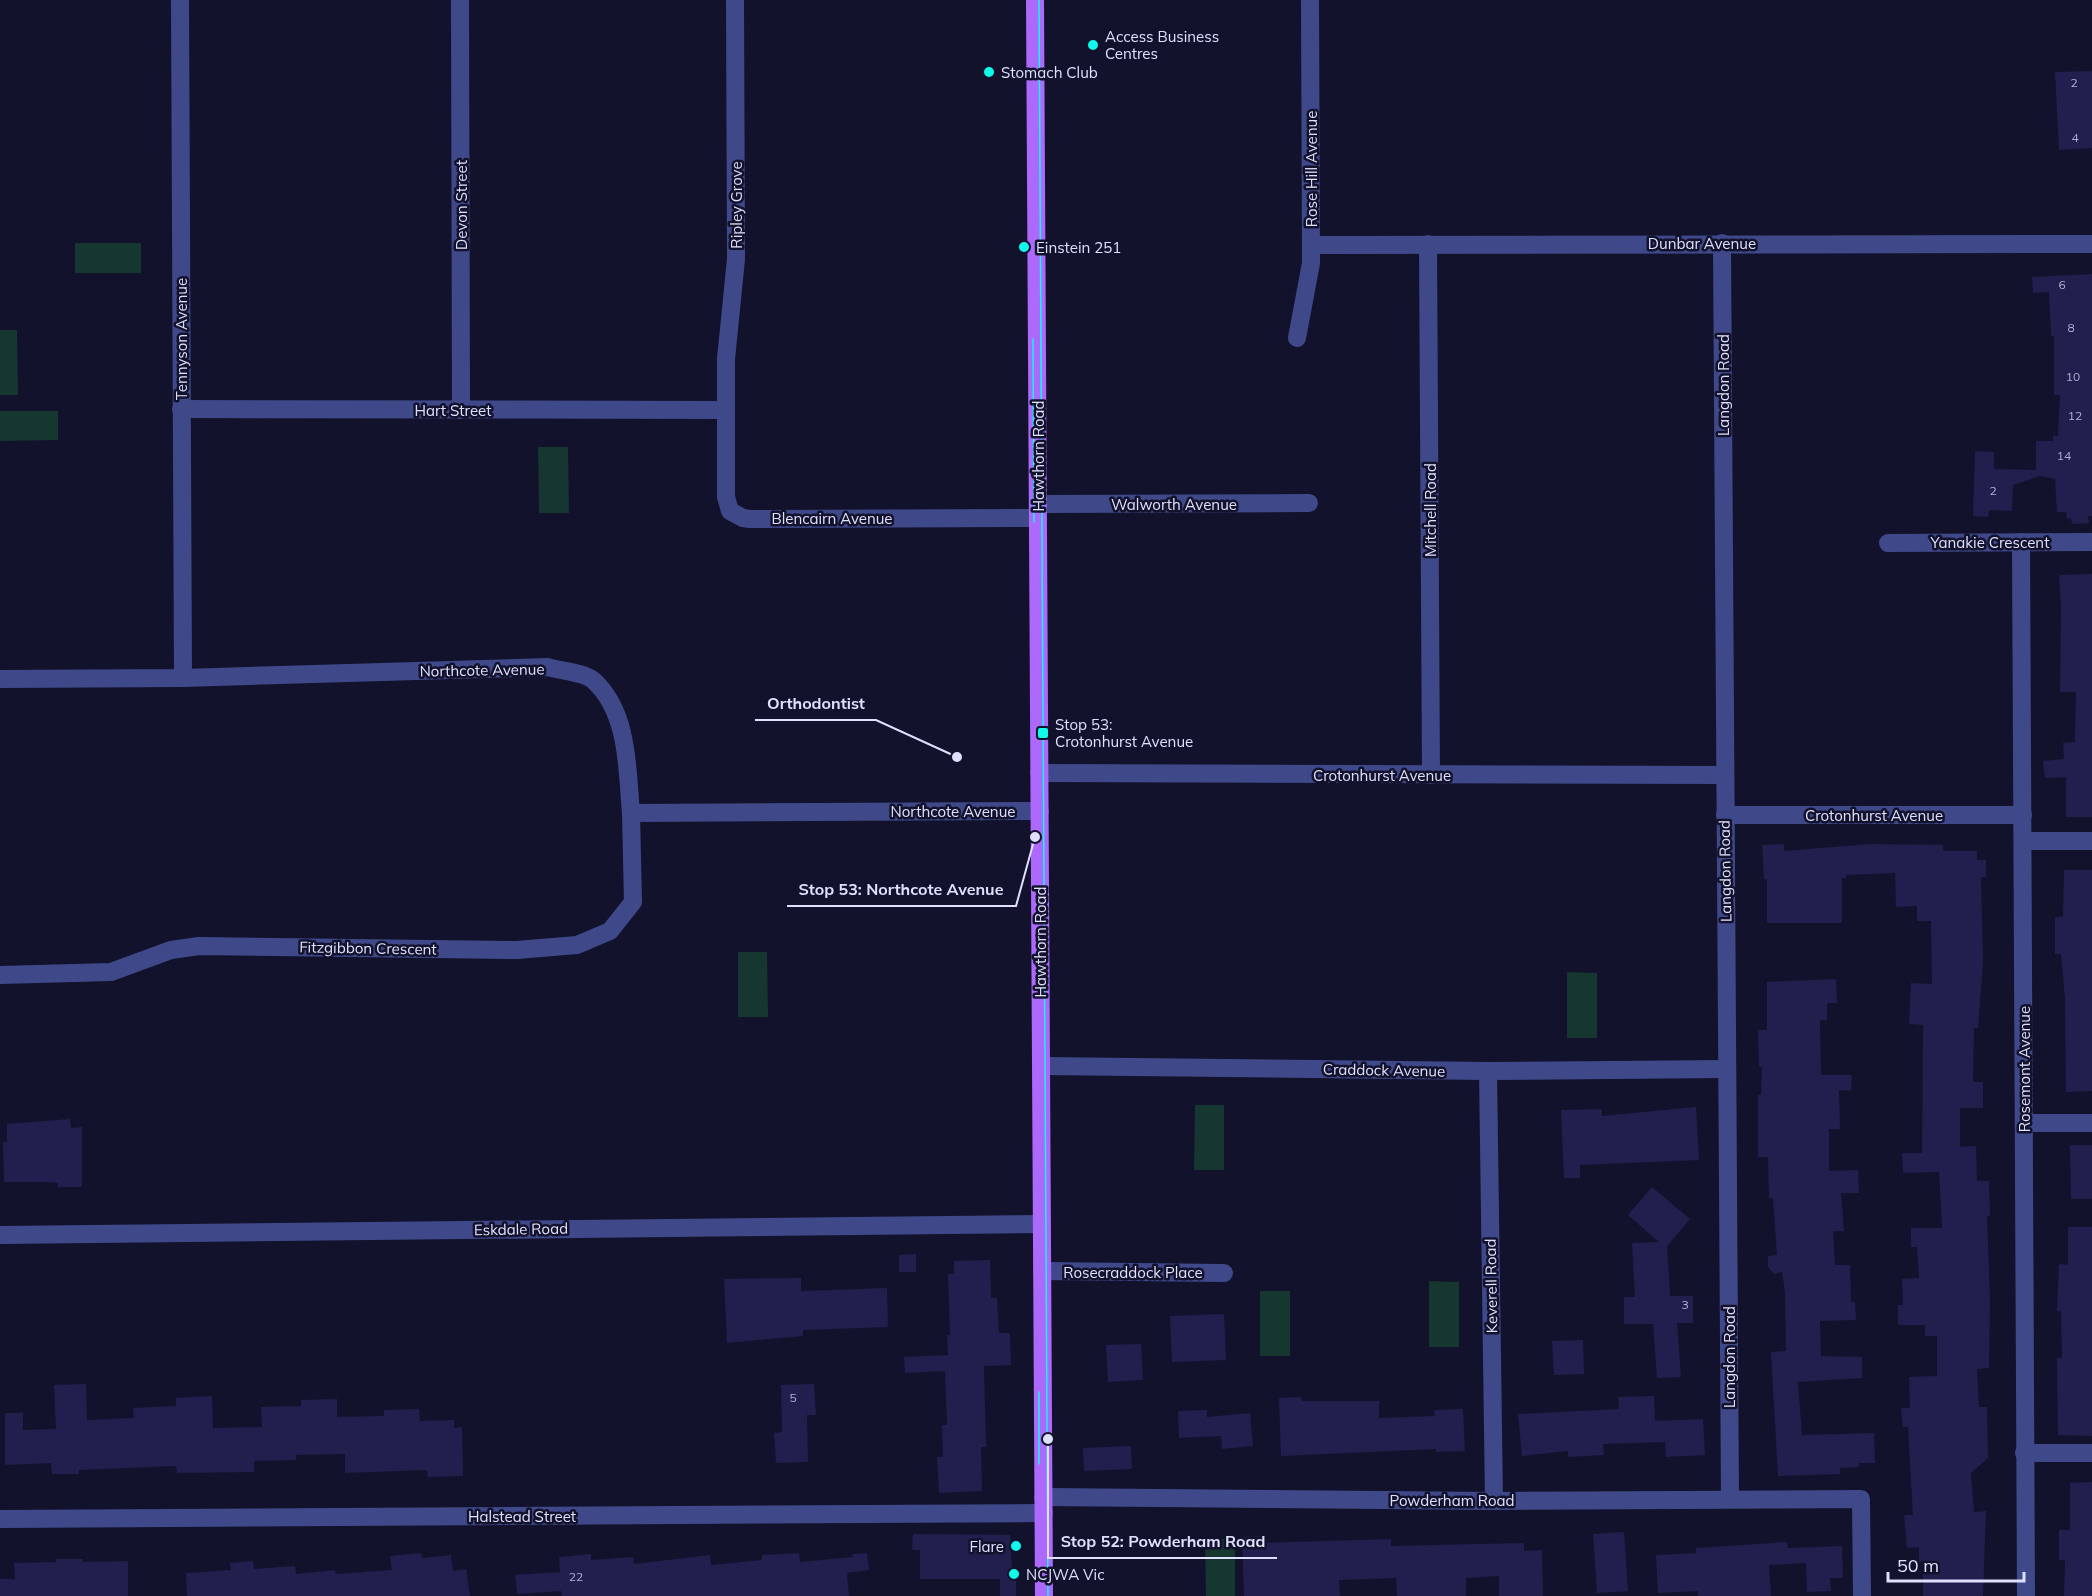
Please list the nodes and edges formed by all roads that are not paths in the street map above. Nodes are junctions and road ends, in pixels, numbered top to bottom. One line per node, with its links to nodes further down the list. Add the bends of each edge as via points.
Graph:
1 (180, 0): 11 (street, Tennyson Avenue)
2 (460, 0): 12 (street, Devon Street)
3 (735, 0): 13 (street, Ripley Grove, via 736,259)
4 (1035, 0): 15 (main road, Hawthorn Road)
5 (1310, 0): 9 (street, Rose Hill Avenue)
6 (1722, 243): 7 (street, Dunbar Avenue); 8 (street, Dunbar Avenue); 22 (street, Langdon Road)
7 (1428, 244): 9 (street, Dunbar Avenue); 23 (street, Mitchell Road)
8 (2092, 244)
9 (1311, 245): 10 (street, Rose Hill Avenue)
10 (1298, 338)
11 (182, 409): 12 (street, Hart Street); 19 (street, Tennyson Avenue)
12 (461, 410): 13 (street, Hart Street)
13 (725, 410): 15 (street, Blencairn Avenue, via 726,497 730,511 743,518)
14 (1309, 503): 15 (street, Walworth Avenue)
15 (1038, 511): 21 (main road, Hawthorn Road)
16 (2021, 542): 17 (street, Yanakie Crescent); 18 (street, Yanakie Crescent); 27 (street, Rosemont Avenue)
17 (2092, 542)
18 (1888, 543)
19 (183, 678): 20 (street, Northcote Avenue); 25 (street, Northcote Avenue, via 548,667 591,679 622,729)
20 (0, 679)
21 (1039, 773): 23 (street, Crotonhurst Avenue); 24 (main road, Hawthorn Road)
22 (1724, 775): 23 (street, Crotonhurst Avenue); 26 (street, Langdon Road)
23 (1431, 776)
24 (1040, 811): 25 (street, Northcote Avenue); 31 (main road, Hawthorn Road)
25 (632, 813): 30 (street, Fitzgibbon Crescent, via 633,903 610,931 577,945 517,950 199,946 171,950 111,972)
26 (1725, 815): 27 (street, Crotonhurst Avenue); 32 (street, Langdon Road)
27 (2023, 815): 28 (street, Rosemont Avenue)
28 (2023, 841): 29 (street); 34 (street, Rosemont Avenue)
29 (2092, 841)
30 (0, 975)
31 (1041, 1066): 33 (street, Craddock Avenue); 36 (main road, Hawthorn Road)
32 (1727, 1069): 33 (street, Craddock Avenue); 42 (street, Langdon Road)
33 (1488, 1071): 43 (street, Keverell Road)
34 (2024, 1123): 35 (street); 40 (street, Rosemont Avenue)
35 (2092, 1123)
36 (1042, 1224): 37 (street, Eskdale Road); 38 (main road, Hawthorn Road)
37 (0, 1235)
38 (1042, 1271): 39 (street, Rosecraddock Place); 44 (main road, Hawthorn Road)
39 (1224, 1272)
40 (2024, 1453): 41 (street); 48 (street, Rosemont Avenue)
41 (2092, 1453)
42 (1730, 1499): 43 (street, Powderham Road); 47 (street, Powderham Road, via 1861,1499)
43 (1494, 1501): 44 (street, Powderham Road)
44 (1043, 1505): 45 (street, Halstead Street); 46 (main road, Hawthorn Road)
45 (0, 1519)
46 (1044, 1596)
47 (1862, 1596)
48 (2026, 1596)

